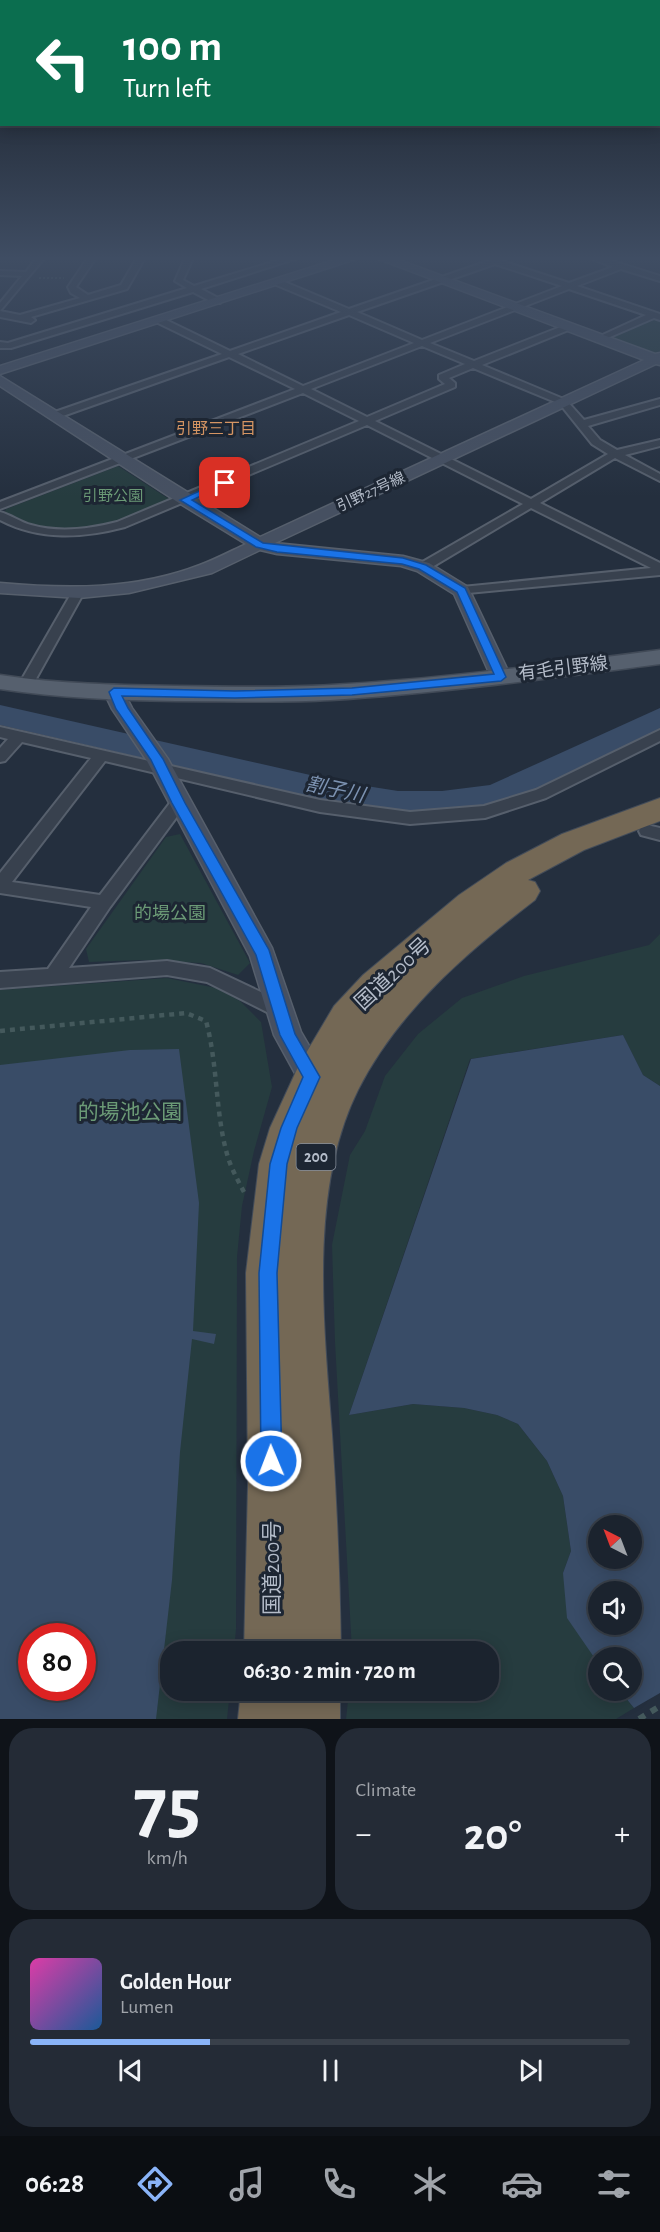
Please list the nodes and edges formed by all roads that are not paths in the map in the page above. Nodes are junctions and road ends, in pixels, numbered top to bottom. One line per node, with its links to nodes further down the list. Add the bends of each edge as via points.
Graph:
1 (41, 336): 14 (street)
2 (85, 336): 12 (street)
3 (105, 336): 12 (street)
4 (193, 336): 15 (street)
5 (281, 336): 15 (street)
6 (406, 336): 13 (street)
7 (440, 336): 13 (street)
8 (546, 336): 17 (street)
9 (595, 336): 11 (street)
10 (605, 336): 11 (street)
11 (600, 338): 16 (street)
12 (93, 340): 18 (street)
13 (422, 343): 17 (street); 20 (street)
14 (0, 345)
15 (231, 354): 20 (street); 23 (street)
16 (659, 359): 21 (street, 引野27号線)
17 (475, 366): 21 (street); 24 (street, via 442,377 452,385)
18 (0, 370)
19 (0, 380): 23 (street)
20 (303, 389): 24 (street); 29 (street)
21 (563, 402): 25 (street); 28 (street, 引野27号線)
22 (660, 402): 25 (street)
23 (56, 415): 29 (street)
24 (365, 422): 28 (street); 31 (street)
25 (582, 424): 27 (street, via 596,442)
26 (660, 443): 27 (street)
27 (615, 454): 30 (street); 32 (street)
28 (441, 459): 32 (street); 35 (street, 引野27号線)
29 (122, 460): 31 (street); 33 (street)
30 (660, 478)
31 (185, 500): 34 (street, via 121,525 77,533 23,527); 35 (street)
32 (531, 503): 36 (street); 37 (street)
33 (0, 506)
34 (0, 514)
35 (260, 545): 36 (street, via 381,558); 40 (street, 引野27号線, via 206,570 163,583)
36 (423, 567): 39 (street)
37 (660, 570): 39 (street)
38 (0, 588): 40 (street, 引野27号線)
39 (462, 591): 42 (street)
40 (77, 594): 44 (street)
41 (660, 657): 42 (main road, 有毛引野線)
42 (501, 677): 45 (main road, 有毛引野線, via 352,691 235,695)
43 (0, 682): 44 (main road, 有毛引野線)
44 (25, 686): 45 (main road, 有毛引野線)
45 (114, 692): 51 (street)
46 (0, 732): 47 (street)
47 (20, 735): 49 (street); 50 (street)
48 (660, 735): 51 (street, via 541,794 485,812 410,818 320,806)
49 (101, 756): 51 (street); 54 (street)
50 (0, 757)
51 (160, 763): 52 (street)
52 (179, 803): 55 (street); 58 (street, via 263,955)
53 (657, 825): 59 (highway, 国道200号 / 200, via 562,867 492,916 407,991)
54 (0, 886): 55 (street)
55 (104, 902): 56 (street)
56 (55, 974): 57 (street); 58 (street, via 167,968 210,975)
57 (0, 980)
58 (281, 1011): 59 (street, via 288,1035)
59 (326, 1081): 60 (highway, 国道200号 / 200, via 289,1128 279,1164 270,1245); 61 (highway, 国道200号 / 200, via 329,1113 303,1215 301,1320 315,1574)
60 (271, 1641)
61 (314, 1641)
62 (267, 1701): 64 (highway)
63 (313, 1701): 65 (highway)
64 (266, 1719)
65 (312, 1719)

